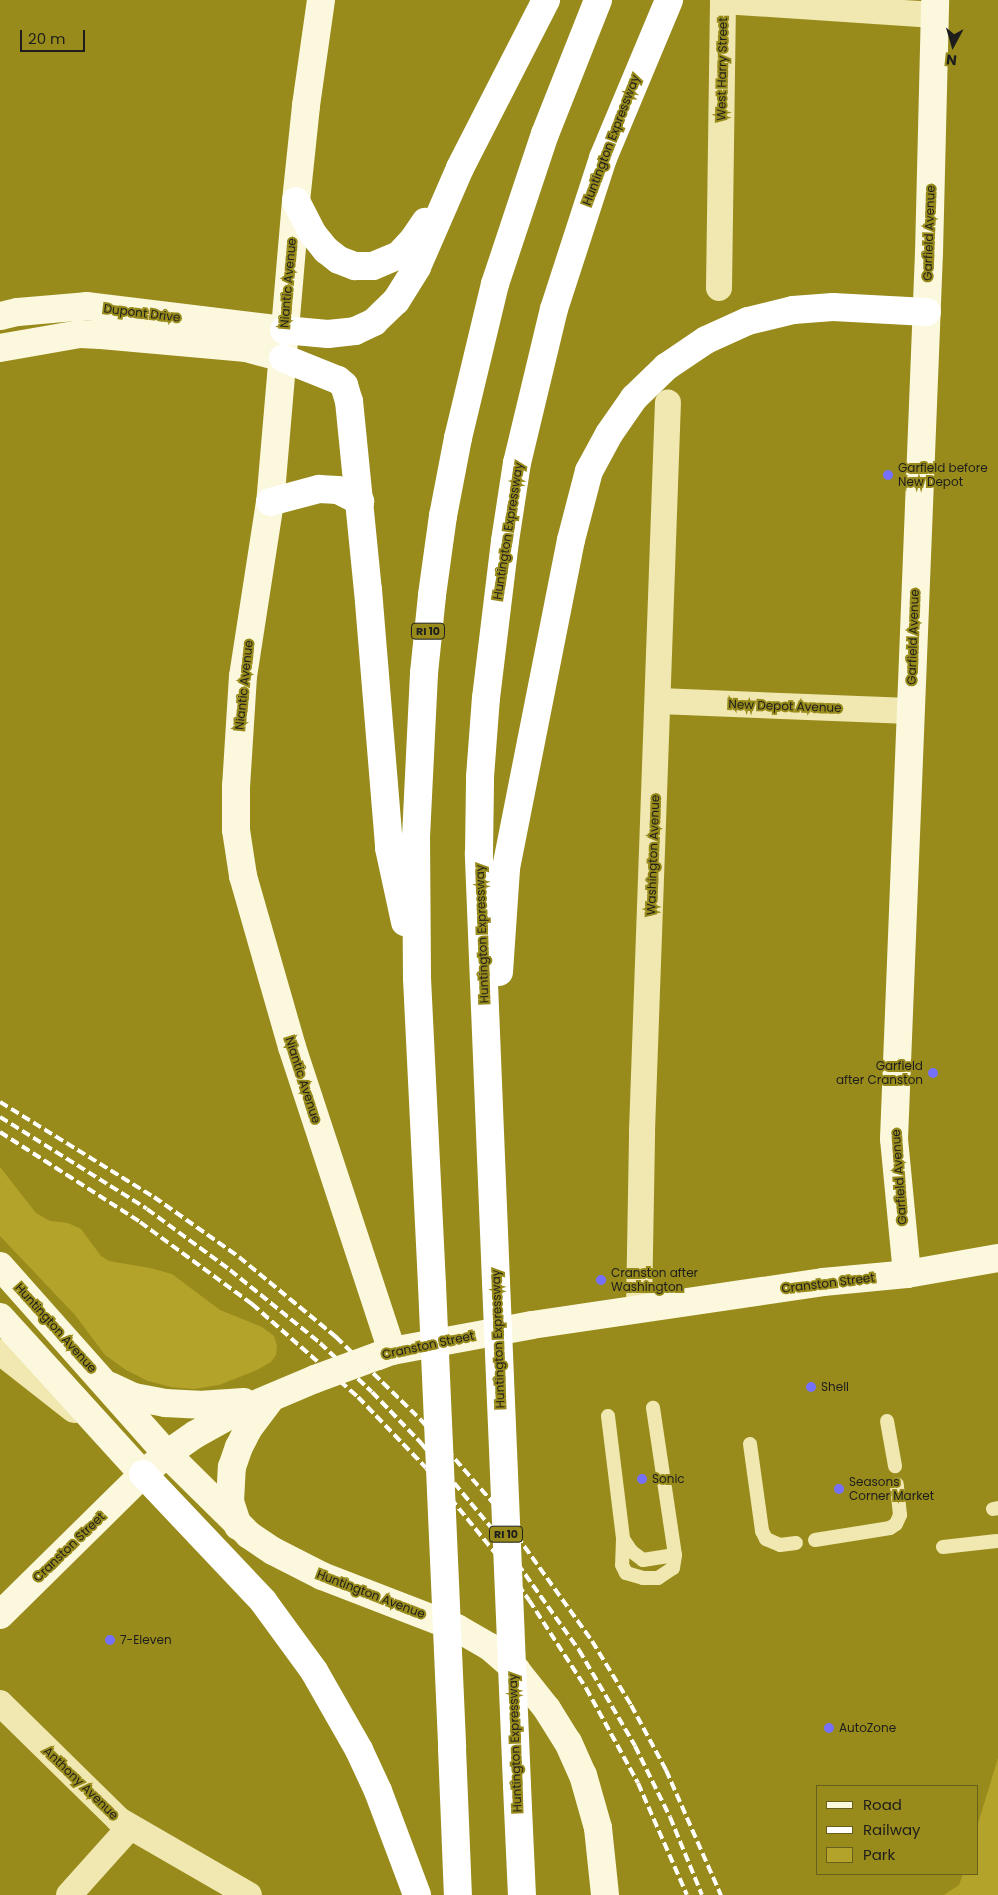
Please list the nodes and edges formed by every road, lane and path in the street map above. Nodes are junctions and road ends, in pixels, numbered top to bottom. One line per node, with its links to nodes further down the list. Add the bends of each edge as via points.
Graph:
1 (321, 0): 7 (street, Niantic Avenue)
2 (546, 0): 6 (highway)
3 (598, 0): 21 (highway, RI 10, via 545,134 495,284 443,516 432,595 419,752)
4 (669, 0): 22 (highway, Huntington Expressway / RI 10, via 603,158 554,309 517,463 504,541 480,777 480,889)
5 (935, 8): 8 (street, West Harry Street, via 723,2); 11 (street, Garfield Avenue)
6 (460, 168): 7 (highway, via 410,244 390,260 373,266 347,264 326,250 313,234); 13 (highway, via 417,267 385,312 365,327 346,333)
7 (296, 201): 13 (street, Niantic Avenue)
8 (719, 288)
9 (0, 295): 10 (street)
10 (86, 306): 12 (street, Dupont Drive); 13 (street, Dupont Drive)
11 (927, 312): 20 (street, Garfield Avenue); 22 (highway, via 813,308 772,314 726,330 686,352 650,381 620,416 598,452 576,516 506,868)
12 (0, 316)
13 (284, 330): 15 (street, Niantic Avenue)
14 (0, 348): 15 (street, Dupont Drive, via 80,334 100,334 246,348)
15 (283, 358): 17 (highway, via 332,376 344,385 352,411); 18 (street, Niantic Avenue)
16 (668, 402): 19 (street, Washington Avenue)
17 (360, 501): 18 (highway, via 338,490 319,489); 21 (highway, via 389,848)
18 (270, 502): 29 (street, Niantic Avenue, via 243,676 236,786 238,839 245,884)
19 (659, 701): 20 (street, New Depot Avenue); 26 (street, Washington Avenue, via 642,1131)
20 (910, 711): 25 (street, Garfield Avenue, via 894,1139)
21 (417, 978): 54 (highway, RI 10, bridge)
22 (491, 1171): 55 (highway, Huntington Expressway / RI 10, bridge)
23 (998, 1258): 25 (street, Cranston Street)
24 (0, 1266): 30 (street, Huntington Avenue)
25 (907, 1274): 26 (street, Cranston Street, via 823,1282)
26 (639, 1309): 29 (street, Cranston Street)
27 (0, 1317): 35 (street)
28 (0, 1352): 35 (street)
29 (385, 1353): 31 (street, Cranston Street, bridge)
30 (105, 1382): 31 (street, via 134,1396 166,1404 216,1405); 37 (street, Huntington Avenue)
31 (272, 1396): 37 (street, Cranston Street, via 215,1423); 41 (street, via 248,1429 232,1468 230,1502)
32 (653, 1408): 47 (lane)
33 (608, 1416): 42 (lane)
34 (888, 1421): 38 (lane)
35 (103, 1432): 39 (street)
36 (750, 1444): 45 (lane, via 766,1539 780,1545)
37 (167, 1454): 39 (street, Cranston Street); 41 (street, Huntington Avenue)
38 (894, 1466)
39 (143, 1474): 48 (street, Cranston Street); 53 (highway, via 263,1601 314,1671 359,1750)
40 (897, 1484): 43 (lane, via 900,1515 896,1524 890,1528)
41 (238, 1526): 56 (street, Huntington Avenue, via 266,1547 322,1576 422,1613 474,1637 516,1670 547,1709 583,1774 598,1828)
42 (623, 1539): 47 (lane, via 643,1560); 47 (lane, via 622,1565 626,1573 658,1578 673,1568)
43 (815, 1540)
44 (998, 1541): 46 (lane)
45 (796, 1543)
46 (944, 1547)
47 (675, 1555)
48 (0, 1615)
49 (0, 1703): 50 (street, Anthony Avenue, via 109,1812)
50 (130, 1827): 51 (street); 52 (street, Anthony Avenue)
51 (69, 1895)
52 (250, 1895)
53 (418, 1895)
54 (458, 1895)
55 (522, 1895)
56 (605, 1895)

